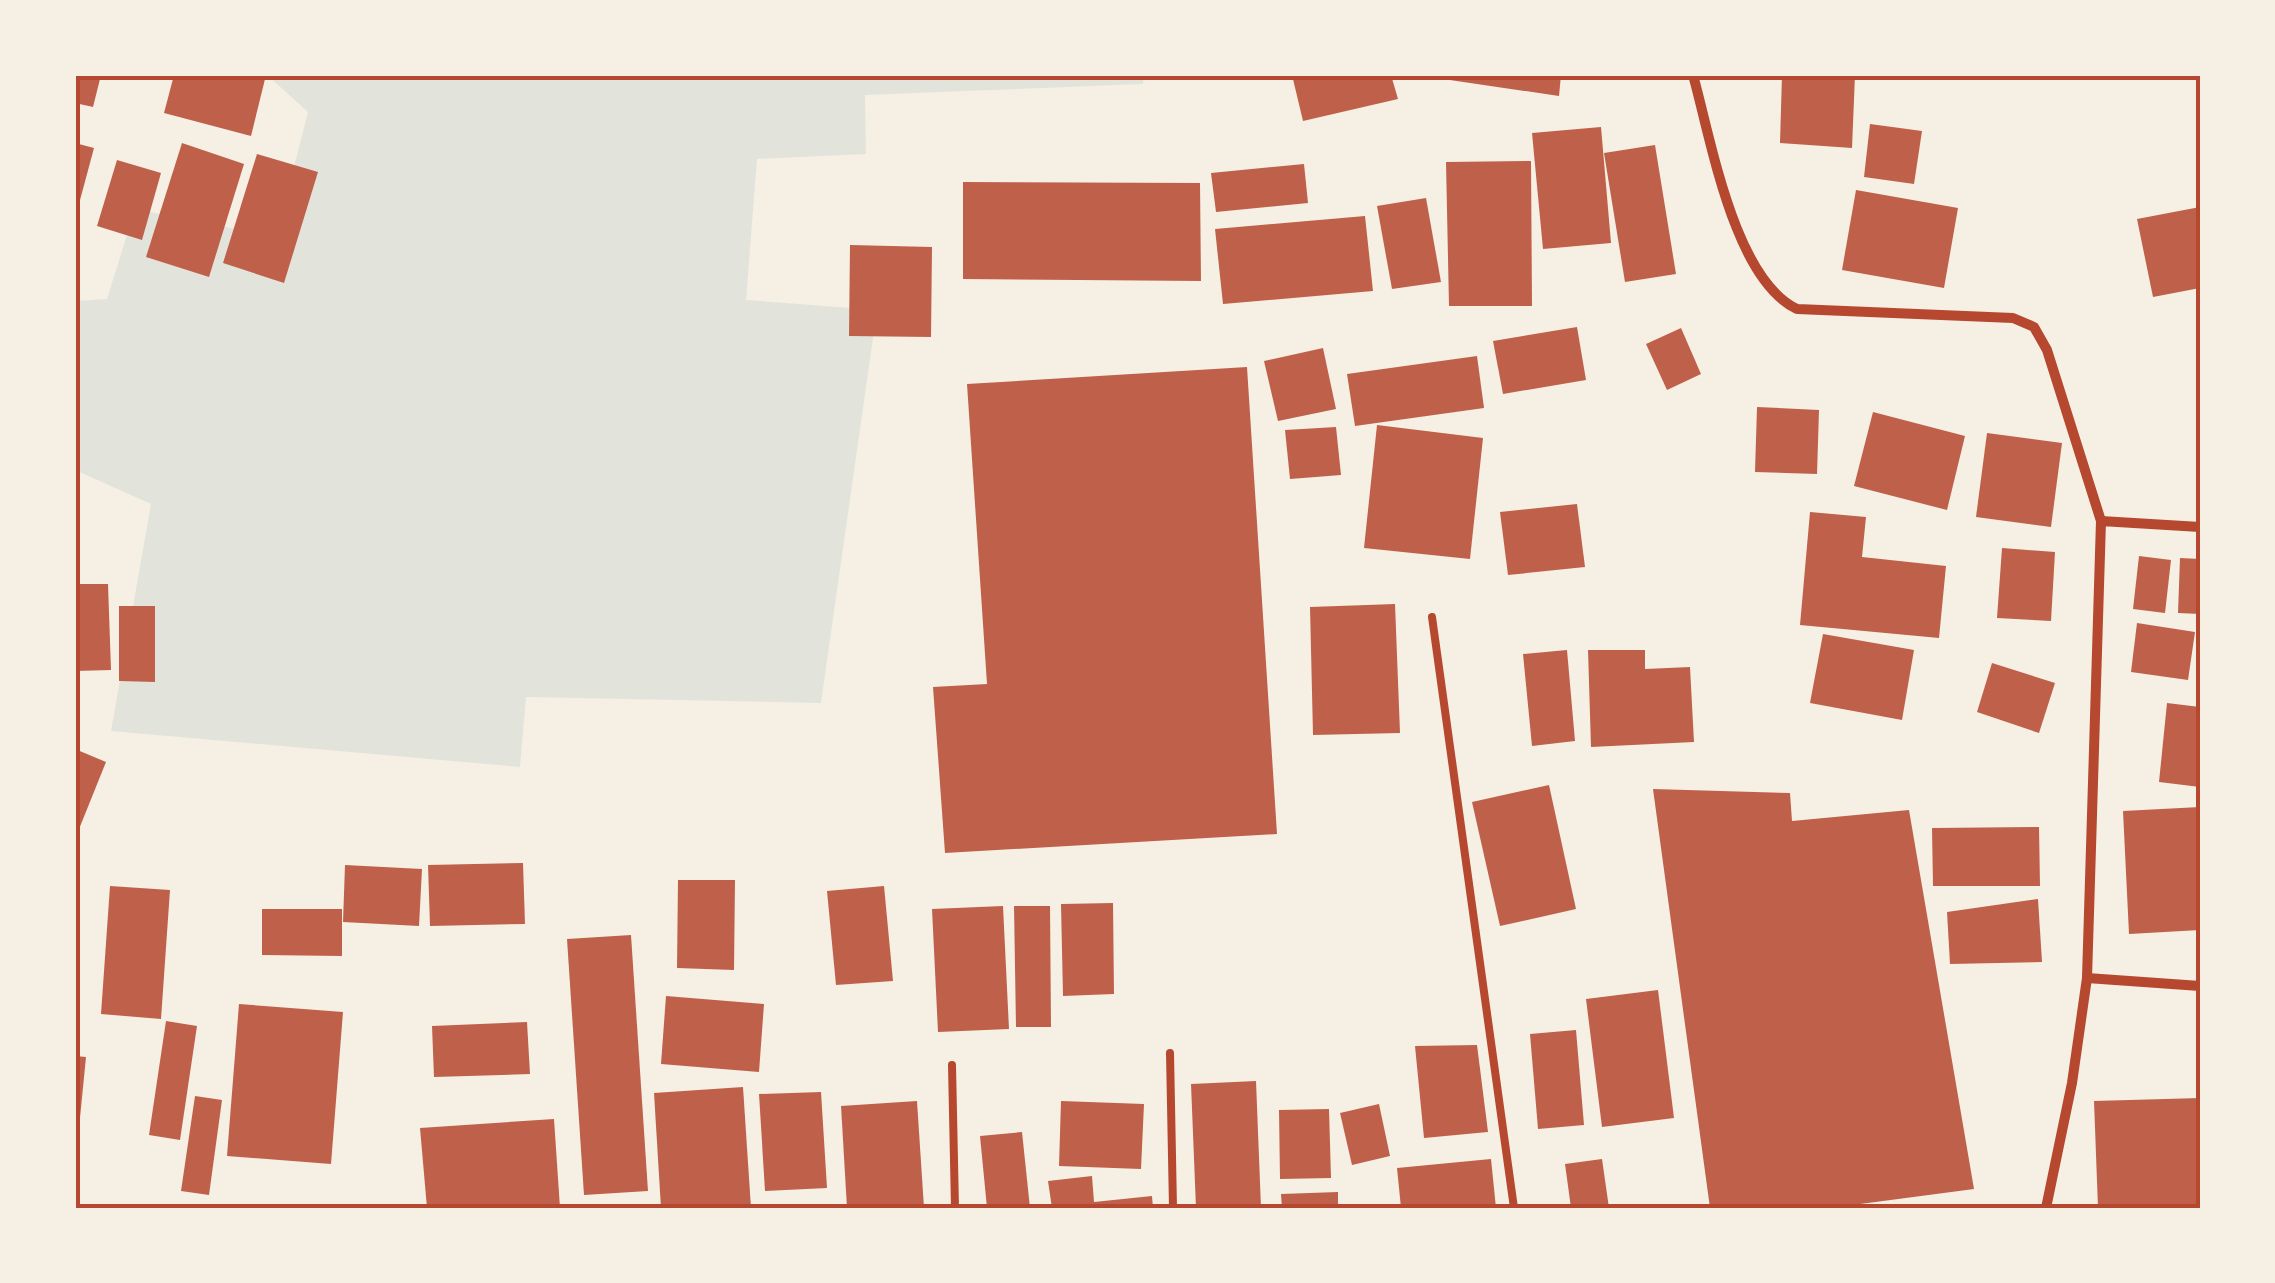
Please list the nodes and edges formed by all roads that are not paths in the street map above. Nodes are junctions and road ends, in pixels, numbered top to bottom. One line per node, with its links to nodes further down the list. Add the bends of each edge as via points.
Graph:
1 (1693, 75): 2 (street, via 1734,223 1764,284 1798,309 2013,318 2034,327)
2 (2101, 521): 3 (street); 5 (street)
3 (2200, 527)
4 (1432, 617): 11 (lane)
5 (2087, 978): 6 (street); 12 (street)
6 (2200, 986)
7 (1170, 1053): 10 (lane)
8 (952, 1065): 9 (lane)
9 (954, 1208)
10 (1173, 1208)
11 (1514, 1208)
12 (2046, 1208)

